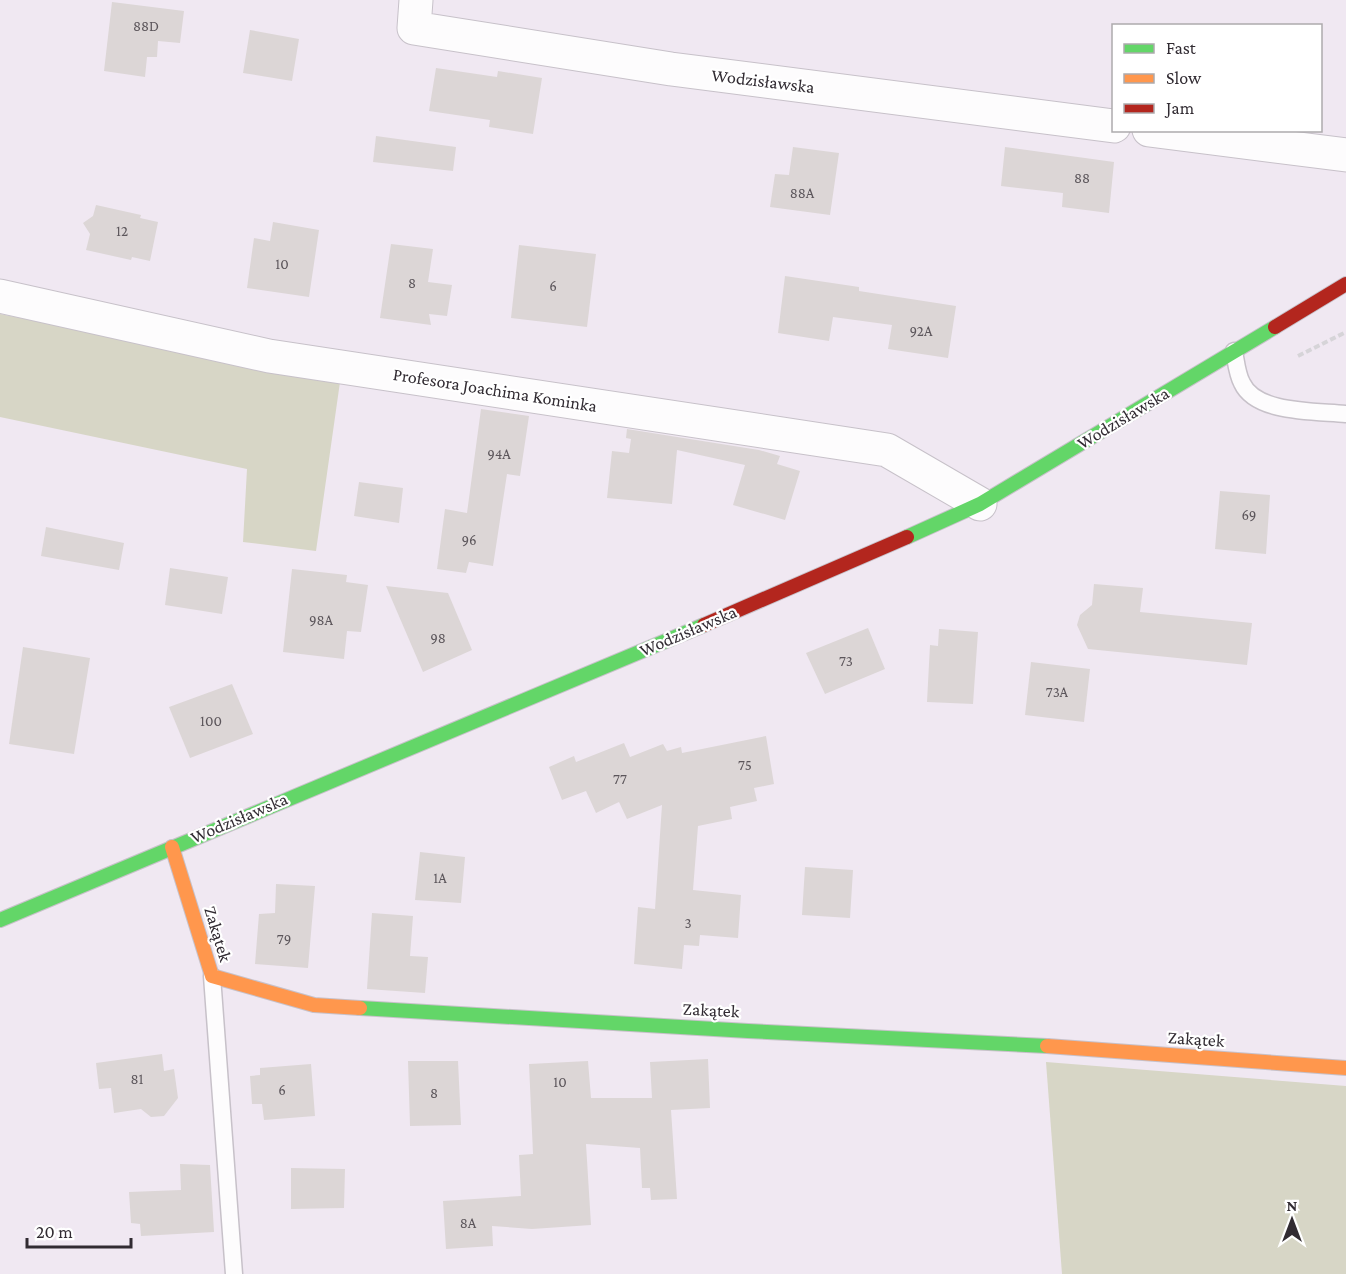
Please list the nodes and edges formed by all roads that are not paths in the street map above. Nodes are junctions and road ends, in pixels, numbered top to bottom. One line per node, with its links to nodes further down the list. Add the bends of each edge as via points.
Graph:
1 (415, 14): 2 (street, Wodzisławska, via 671,69)
2 (1112, 126)
3 (1165, 132): 4 (street)
4 (1346, 155)
5 (1346, 284): 7 (main road, Wodzisławska)
6 (0, 296): 9 (street, Profesora Joachima Kominka, via 269,356 887,450)
7 (1234, 351): 8 (lane, via 1242,384 1273,407); 9 (main road, Wodzisławska)
8 (1346, 414)
9 (980, 504): 10 (main road, Wodzisławska, via 837,569)
10 (171, 847): 11 (main road, Wodzisławska); 12 (main road, Zakątek)
11 (0, 920)
12 (212, 976): 13 (main road, Zakątek, via 314,1005 1070,1047); 14 (lane)
13 (1346, 1068)
14 (234, 1274)

